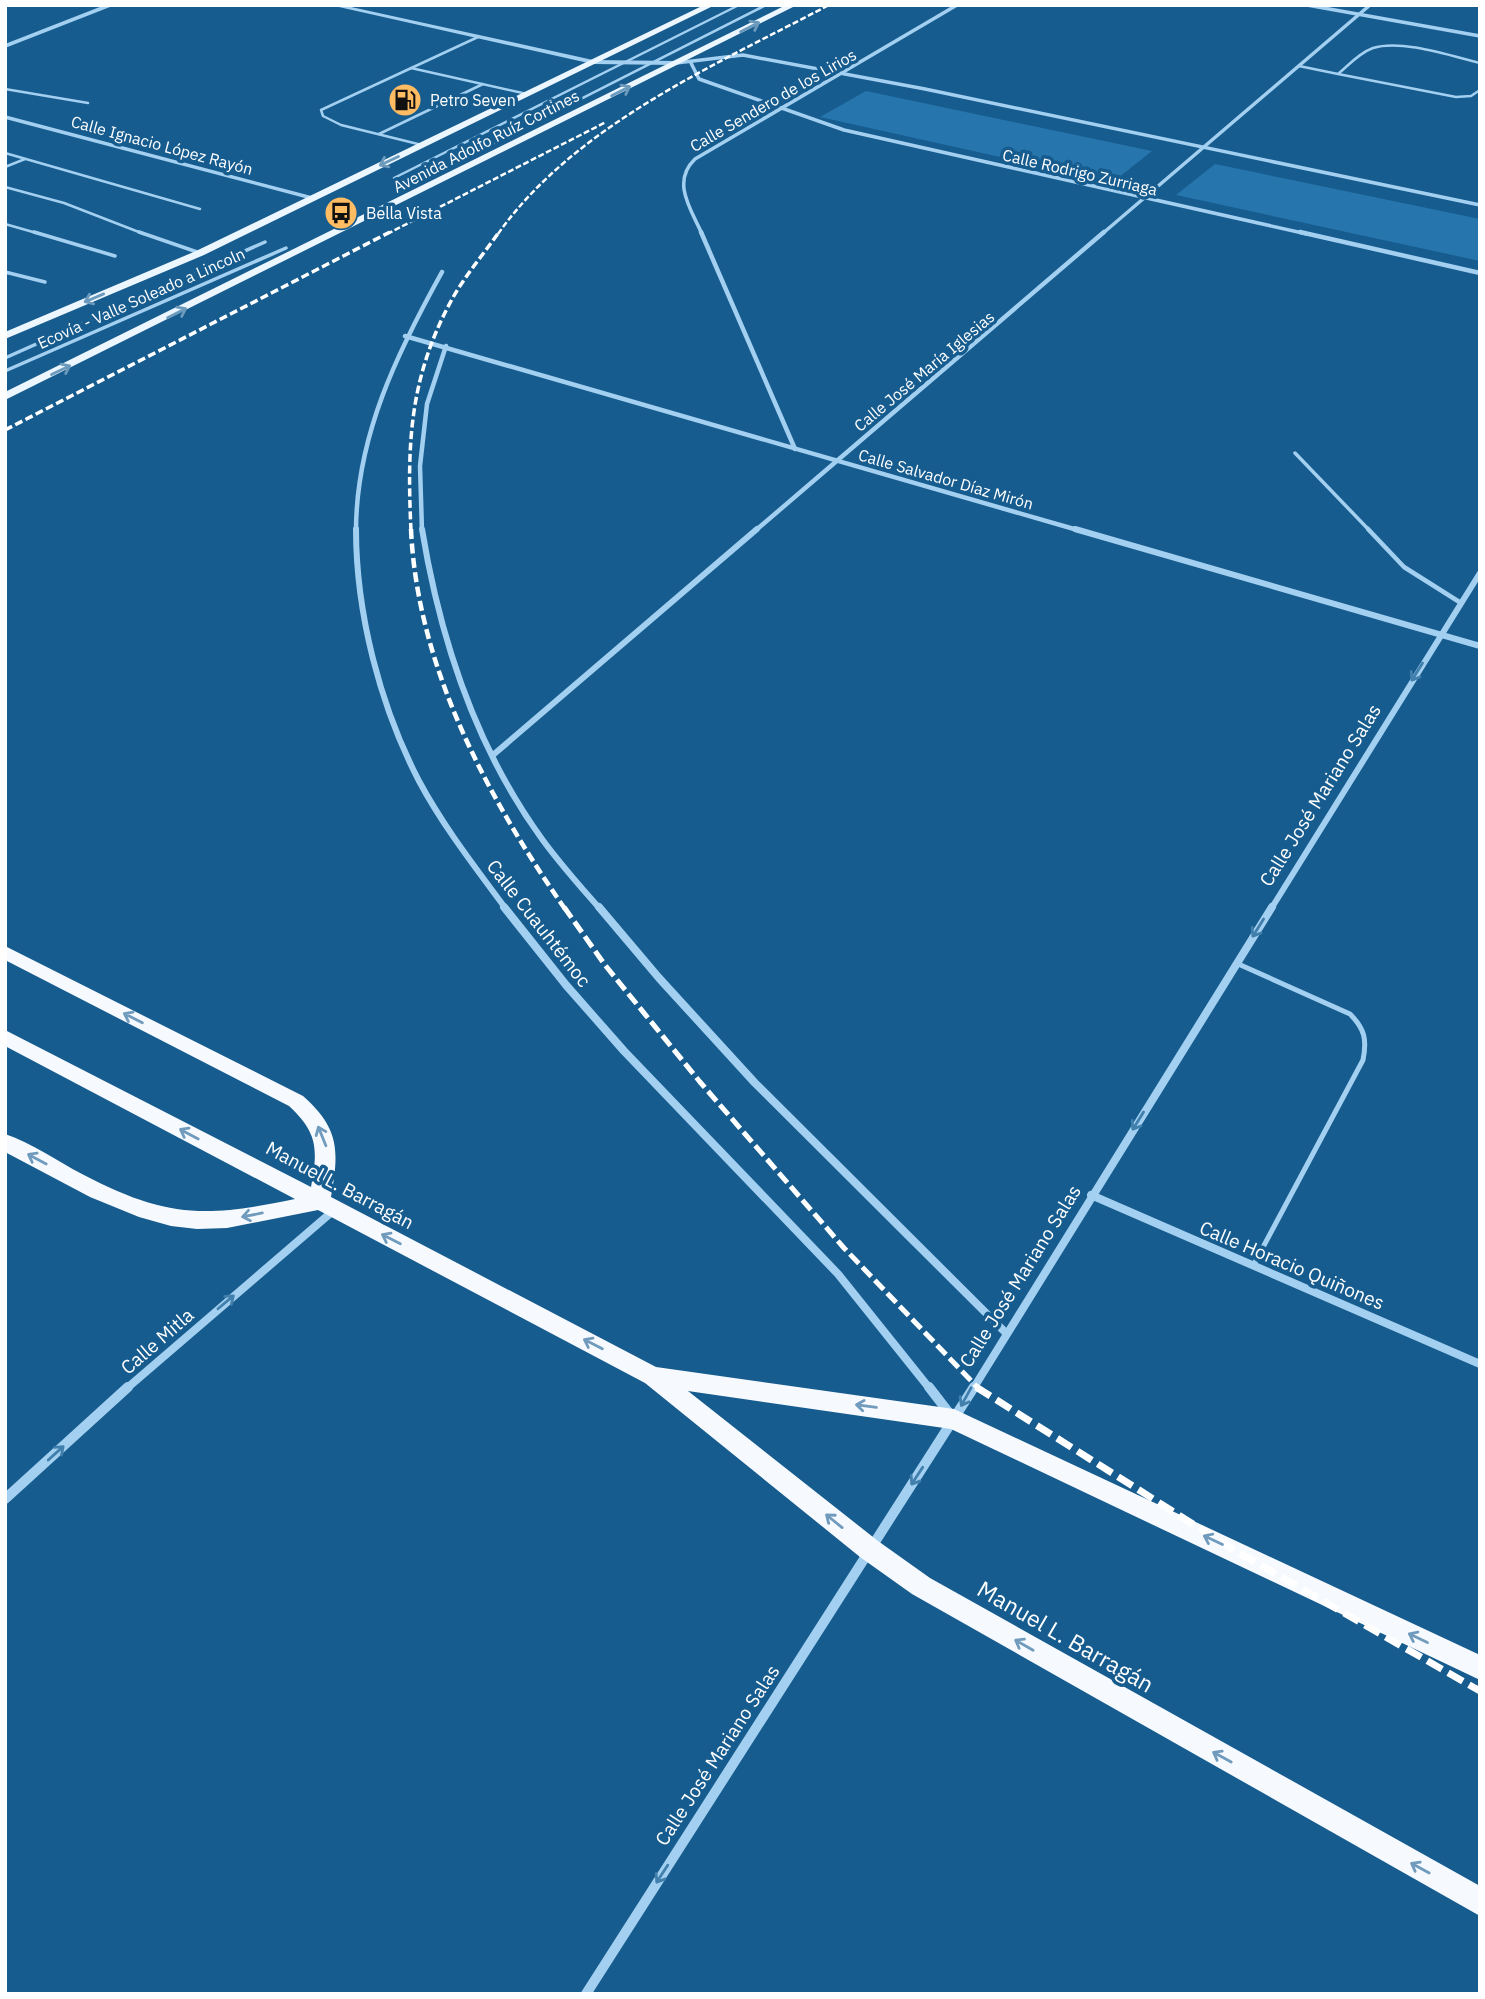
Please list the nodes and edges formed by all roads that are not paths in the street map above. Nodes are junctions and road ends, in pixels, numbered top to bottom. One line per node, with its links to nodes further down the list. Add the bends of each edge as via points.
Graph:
1 (110, 5): 13 (street)
2 (333, 5): 12 (street)
3 (711, 5): 15 (main road, Avenida Adolfo Ruíz Cortines)
4 (739, 5): 14 (lane)
5 (766, 5): 16 (lane)
6 (793, 5): 19 (main road, Avenida Adolfo Ruíz Cortines, one-way to 6)
7 (957, 5): 23 (street, Calle Sendero de los Lirios)
8 (1307, 5): 10 (street)
9 (1370, 5): 10 (street, Calle José María Iglesias)
10 (1360, 15): 11 (street); 20 (street, Calle José María Iglesias)
11 (1480, 36)
12 (478, 37): 15 (street); 21 (lane)
13 (5, 46)
14 (625, 61): 15 (street); 16 (street); 37 (lane)
15 (593, 62): 27 (main road, Avenida Adolfo Ruíz Cortines)
16 (652, 62): 19 (street); 38 (lane)
17 (691, 63): 19 (street); 23 (street, via 743,55); 29 (street, Calle Rodrigo Zurriaga, via 698,79)
18 (1480, 63): 22 (lane, via 1379,47)
19 (676, 64): 58 (main road, Avenida Adolfo Ruíz Cortines, one-way to 19)
20 (1299, 66): 22 (lane); 33 (street, Calle José María Iglesias)
21 (411, 68): 24 (lane); 31 (lane, via 321,110 330,121)
22 (1338, 74): 26 (lane, via 1456,97 1472,96)
23 (840, 75): 29 (street, Calle Sendero de los Lirios); 33 (street)
24 (484, 84): 27 (lane); 31 (lane)
25 (5, 89): 28 (lane)
26 (1480, 90)
27 (528, 94): 32 (main road, Avenida Adolfo Ruíz Cortines)
28 (88, 103)
29 (782, 109): 41 (street, Calle Rodrigo Zurriaga, via 844,130); 59 (street, Calle Sendero de los Lirios, via 695,159 684,169 680,182)
30 (5, 117): 40 (street, Calle Ignacio López Rayón)
31 (379, 134): 32 (lane)
32 (422, 145): 40 (main road, Avenida Adolfo Ruíz Cortines, one-way to 40)
33 (1204, 147): 41 (street, Calle José María Iglesias); 42 (street)
34 (5, 153): 35 (lane)
35 (25, 159): 36 (lane); 43 (lane)
36 (5, 167)
37 (394, 178)
38 (413, 184)
39 (5, 187): 47 (lane, via 64,203)
40 (312, 198): 47 (main road, Avenida Adolfo Ruíz Cortines)
41 (1145, 199): 51 (street, Calle Rodrigo Zurriaga); 61 (street, Calle José María Iglesias)
42 (1480, 205)
43 (200, 209)
44 (5, 224): 48 (lane)
45 (265, 242): 56 (lane)
46 (286, 248): 57 (lane, Ecovía - Valle Soleado a Lincoln)
47 (200, 253): 53 (main road, Avenida Adolfo Ruíz Cortines, one-way to 53)
48 (116, 256)
49 (5, 272): 52 (lane)
50 (442, 272): 54 (street, Calle Cuauhtémoc)
51 (1480, 273)
52 (45, 282)
53 (5, 336)
54 (405, 336): 55 (street, Calle Salvador Díaz Mirón); 77 (street, Calle Cuauhtémoc, via 376,410 356,509 360,580 372,653 418,777 514,921 591,1016 838,1273)
55 (446, 346): 59 (street, Calle Salvador Díaz Mirón); 66 (street, via 431,387 420,450 422,543 446,645)
56 (5, 358)
57 (5, 371)
58 (5, 397)
59 (795, 449): 61 (street, Calle Salvador Díaz Mirón)
60 (1295, 453): 63 (lane, via 1404,567)
61 (837, 461): 64 (street, Calle Salvador Díaz Mirón); 66 (street, Calle José María Iglesias)
62 (1480, 573): 63 (street, Calle José Mariano Salas)
63 (1461, 603): 64 (street, Calle José Mariano Salas)
64 (1441, 635): 65 (street, Calle Salvador Díaz Mirón); 68 (street, Calle José Mariano Salas, one-way to 68)
65 (1480, 646)
66 (493, 755): 74 (street, via 534,828 643,960 750,1078)
67 (5, 952): 72 (highway, one-way to 67, via 328,1152 323,1133 312,1114 296,1101)
68 (1236, 963): 71 (street, Calle José Mariano Salas, one-way to 71); 73 (lane, via 1350,1014 1363,1026 1367,1042 1363,1060)
69 (5, 1037): 72 (highway, Manuel L. Barragán, one-way to 69)
70 (5, 1142): 72 (highway, one-way to 70, via 196,1221 111,1198)
71 (1091, 1195): 73 (street, Calle Horacio Quiñones); 74 (street, Calle José Mariano Salas)
72 (327, 1206): 76 (highway, Manuel L. Barragán, one-way to 72); 78 (street, Calle Mitla, one-way to 72)
73 (1253, 1266): 75 (street, Calle Horacio Quiñones)
74 (1006, 1333): 77 (street, Calle José Mariano Salas, one-way to 77)
75 (1480, 1364)
76 (653, 1376): 77 (highway, Manuel L. Barragán, one-way to 76); 79 (highway, Manuel L. Barragán, one-way to 76)
77 (954, 1419): 79 (street, Calle José Mariano Salas, one-way to 79); 80 (highway, Manuel L. Barragán, one-way to 77)
78 (5, 1499)
79 (869, 1549): 81 (highway, Manuel L. Barragán, one-way to 79, via 1035,1652 921,1586); 82 (street, Calle José Mariano Salas, one-way to 82)
80 (1480, 1668)
81 (1480, 1902)
82 (586, 1994)

